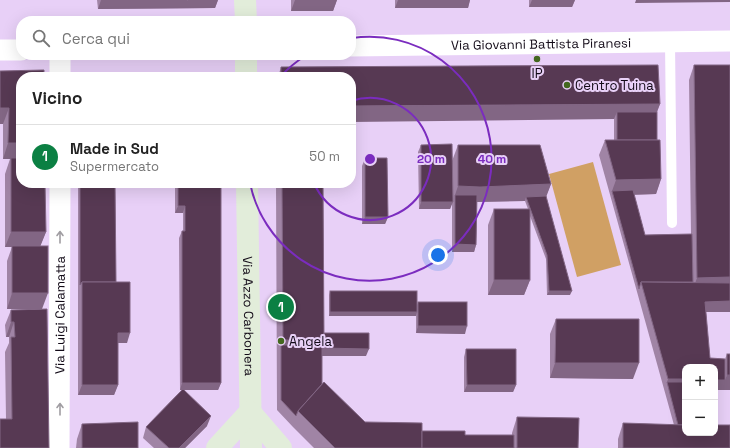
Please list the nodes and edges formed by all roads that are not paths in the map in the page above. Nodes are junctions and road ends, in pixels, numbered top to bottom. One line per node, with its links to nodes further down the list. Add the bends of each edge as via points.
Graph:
1 (245, 0): 2 (street)
2 (246, 16)
3 (730, 41): 4 (street, Via Giovanni Battista Piranesi)
4 (670, 42): 5 (street, Via Giovanni Battista Piranesi); 14 (lane)
5 (356, 46)
6 (0, 50): 7 (street)
7 (16, 50)
8 (60, 60): 10 (street)
9 (246, 60): 11 (street)
10 (60, 72)
11 (246, 72)
12 (60, 188): 16 (street, Via Luigi Calamatta, one-way to 12)
13 (248, 188): 15 (street, Via Azzo Carbonera)
14 (672, 223)
15 (250, 412): 17 (street); 18 (street, Via Azzo Carbonera); 19 (street)
16 (59, 448)
17 (216, 448)
18 (251, 448)
19 (281, 448)

